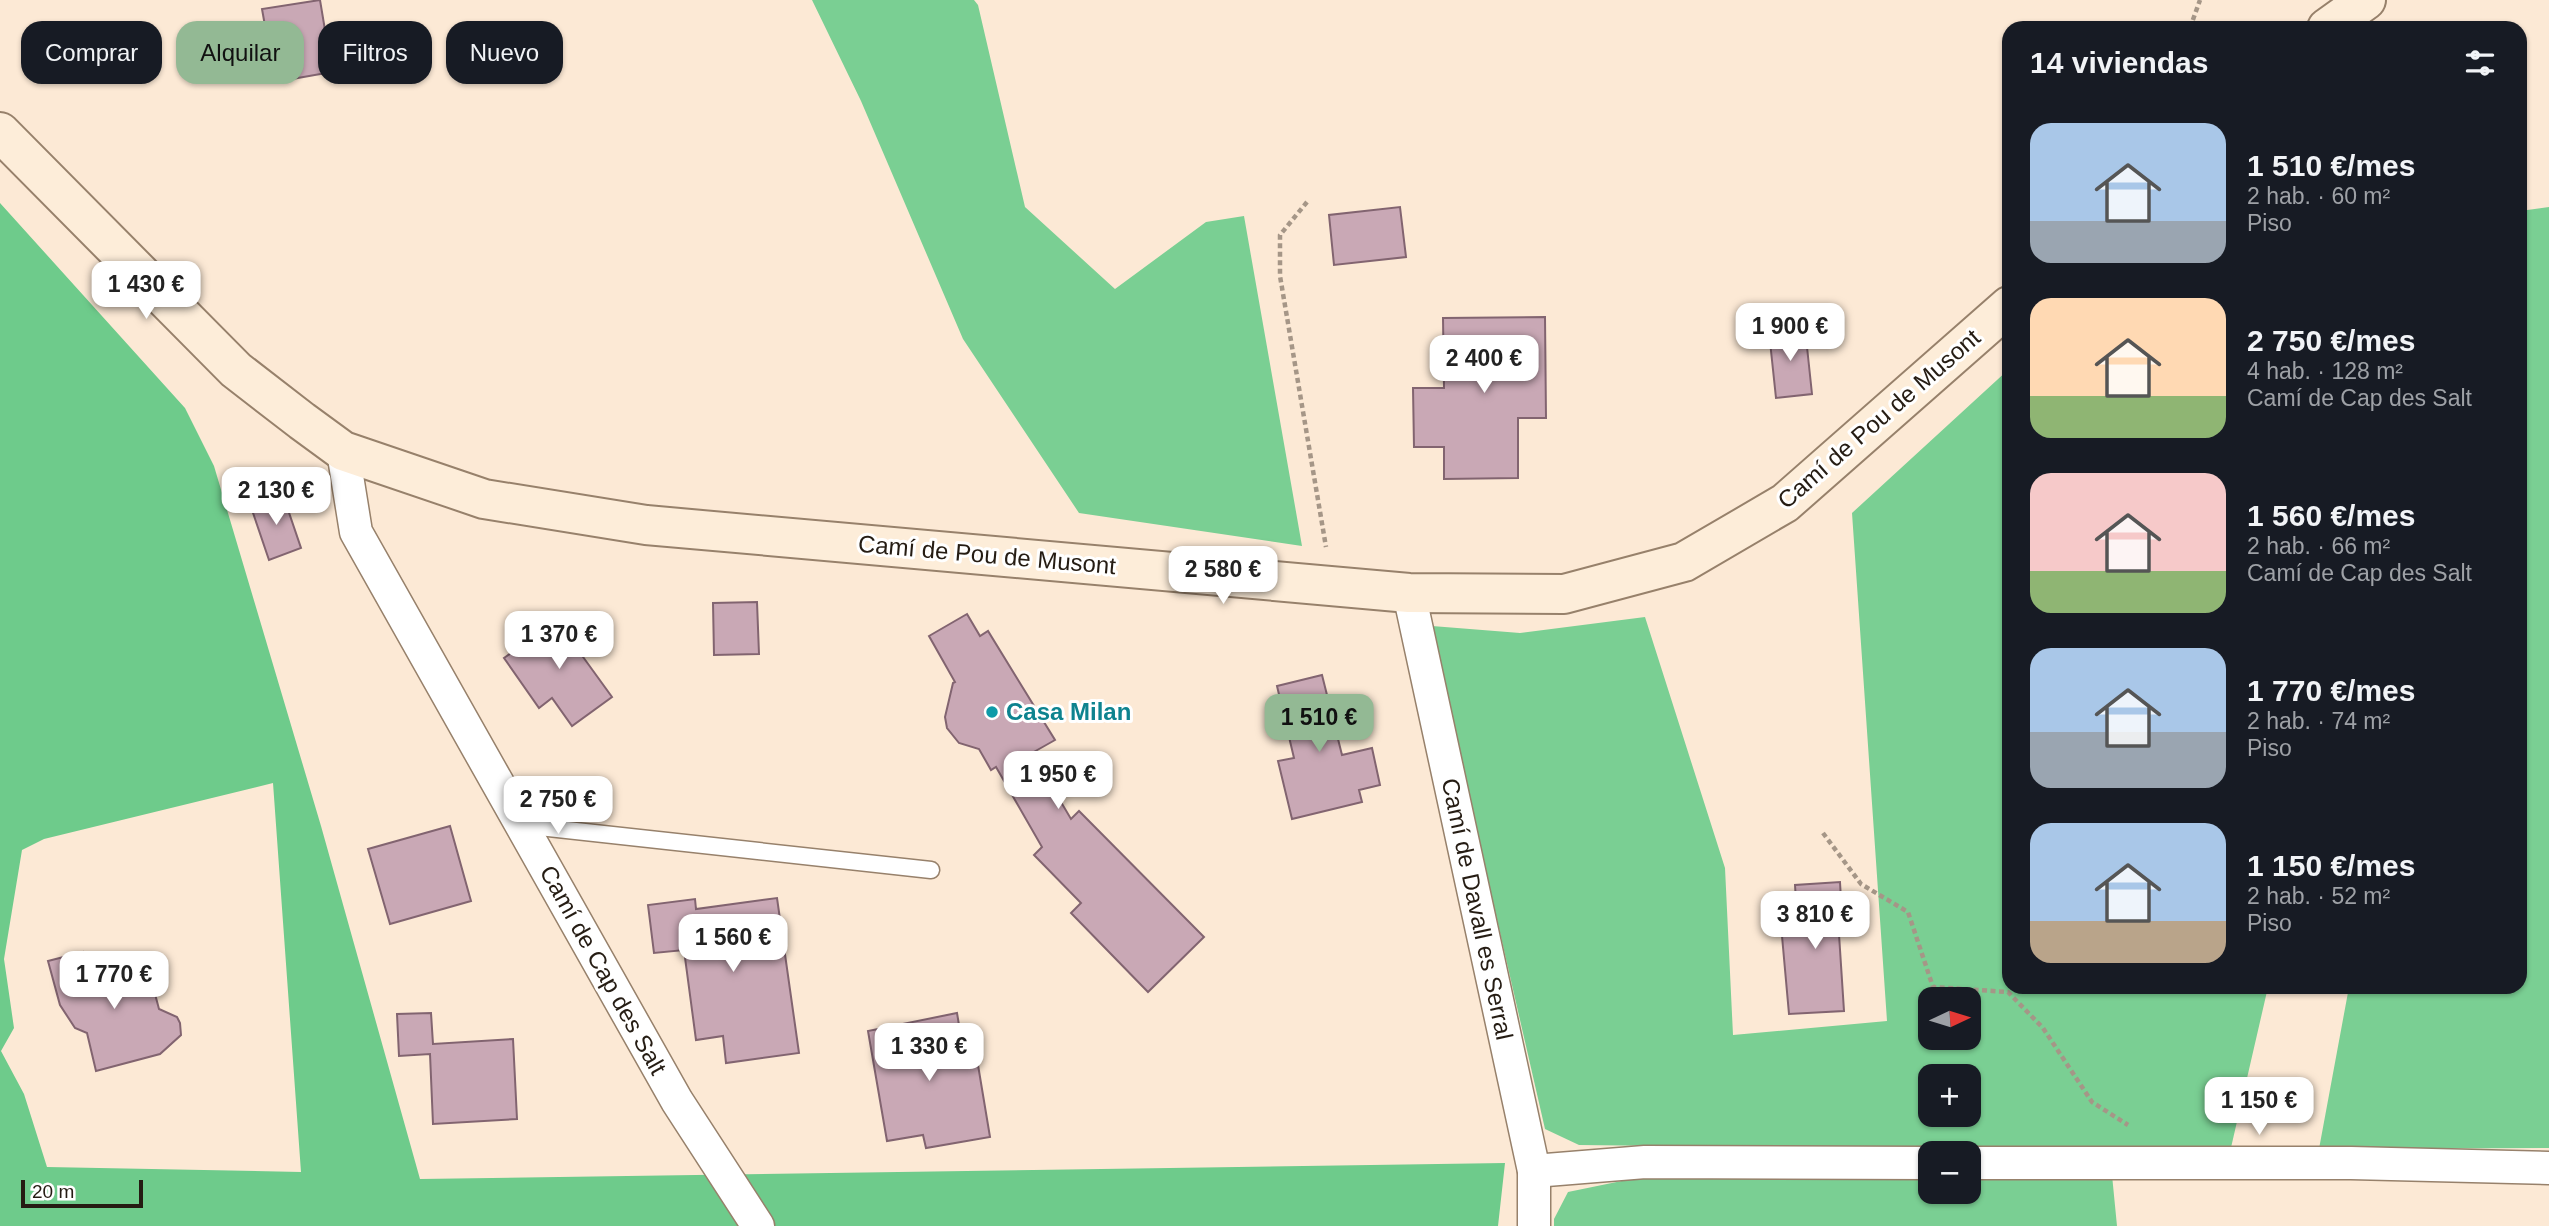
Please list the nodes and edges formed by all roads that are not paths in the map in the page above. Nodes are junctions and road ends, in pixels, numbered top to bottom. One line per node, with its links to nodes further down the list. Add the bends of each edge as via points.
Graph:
1 (2366, 0): 2 (street)
2 (2337, 21)
3 (0, 132): 5 (street, via 236,370)
4 (2002, 312): 6 (street, Camí de Pou de Musont, via 1784,503 1684,562 1564,594)
5 (343, 451): 6 (street, Camí de Pou de Musont, via 484,499 646,525); 7 (street, Camí de Cap des Salt, via 356,532)
6 (1409, 593): 12 (street, Camí de Davall es Serral)
7 (522, 825): 8 (lane); 13 (street, Camí de Cap des Salt, via 677,1101)
8 (932, 870)
9 (1918, 1163): 12 (street, via 1645,1162)
10 (1981, 1163): 11 (street)
11 (2549, 1168)
12 (1534, 1171): 14 (street, Camí de Davall es Serral)
13 (758, 1226)
14 (1534, 1226)

